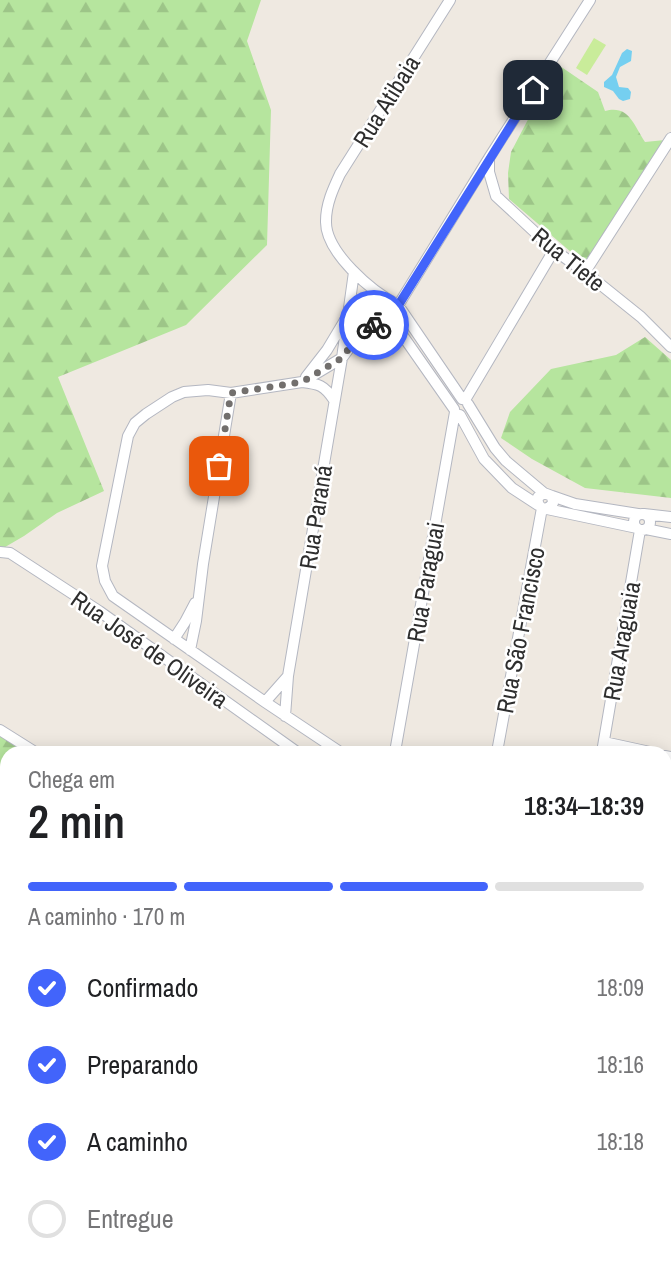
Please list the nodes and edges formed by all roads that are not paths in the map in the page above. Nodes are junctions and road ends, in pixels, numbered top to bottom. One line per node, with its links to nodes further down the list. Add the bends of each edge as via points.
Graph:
1 (450, 0): 6 (street, Rua Atibaia, via 340,174 327,205 329,240)
2 (590, 0): 4 (street)
3 (671, 138): 7 (street)
4 (489, 158): 5 (street, Rua Tiete, via 496,196); 9 (street)
5 (554, 250): 7 (street, Rua Tiete); 17 (street)
6 (354, 272): 8 (street); 10 (street, Rua Paraná)
7 (585, 272): 12 (street, Rua Tiete)
8 (383, 298): 9 (street); 11 (street)
9 (398, 305): 11 (street); 17 (street)
10 (348, 315): 11 (street, via 358,323); 13 (street, Rua Paraná); 14 (street)
11 (386, 320): 13 (street, Rua Paraná, via 358,336); 18 (street)
12 (671, 347)
13 (342, 358): 14 (street); 16 (street, Rua Paraná)
14 (302, 382): 15 (street); 16 (street, via 317,383)
15 (231, 393): 26 (street); 27 (street, via 208,390 172,397 135,423 128,436 102,566 105,582 113,596)
16 (334, 400): 29 (street, Rua Paraná)
17 (465, 401): 18 (street, via 468,411); 19 (street, via 506,461)
18 (456, 412): 20 (street, via 484,459 512,488); 36 (street, Rua Paraguai)
19 (548, 494): 20 (street, Rua São Francisco, via 538,497); 21 (street, via 575,504)
20 (543, 507): 23 (street); 37 (street, Rua São Francisco)
21 (641, 514): 22 (street); 23 (street, Rua Araguaia, via 634,520)
22 (671, 517)
23 (641, 529): 24 (street); 38 (street, Rua Araguaia)
24 (671, 534)
25 (0, 552): 34 (street, Rua José de Oliveira, via 10,553 99,611)
26 (199, 594): 27 (street); 28 (street)
27 (174, 639): 28 (street)
28 (190, 650): 30 (street)
29 (288, 676): 30 (street); 31 (street, Rua Paraná)
30 (265, 702): 31 (street)
31 (285, 716): 35 (street)
32 (0, 730): 33 (street)
33 (25, 746)
34 (289, 746)
35 (331, 746)
36 (396, 746)
37 (498, 746)
38 (603, 746)

